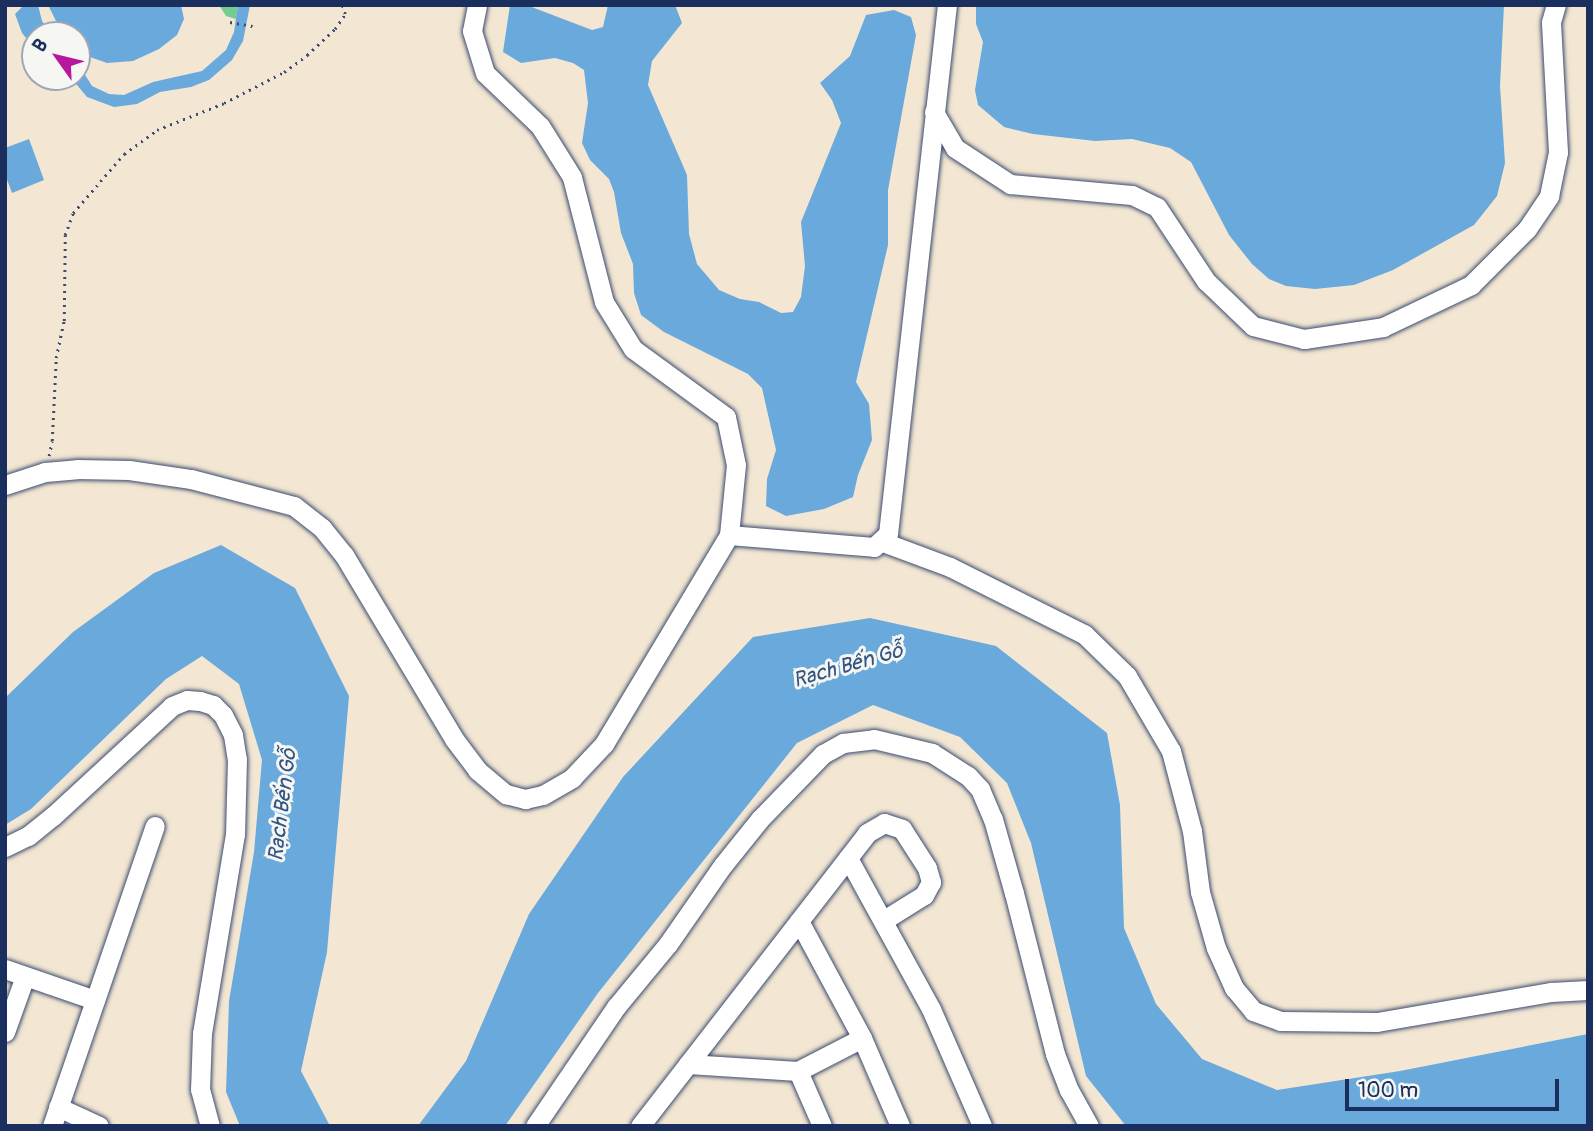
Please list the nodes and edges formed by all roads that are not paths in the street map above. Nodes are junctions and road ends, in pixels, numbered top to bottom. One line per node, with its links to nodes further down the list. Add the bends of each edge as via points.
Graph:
1 (477, 5): 6 (street, via 472,31 485,73 540,126 572,177 604,302 633,349 726,417 736,465)
2 (947, 5): 4 (street)
3 (1556, 5): 4 (street, via 1551,22 1558,152 1549,196 1527,229 1471,285 1383,327 1304,339 1253,326 1206,281 1157,207 1132,195 1010,184 955,148)
4 (934, 113): 7 (street, via 888,534)
5 (5, 485): 6 (street, via 45,472 130,470 191,479 294,506 322,528 344,555 477,770 506,794 525,799 543,795 572,778 604,744)
6 (729, 535): 7 (street, via 874,547)
7 (883, 542): 15 (street, via 950,567 1084,634 1127,676 1171,751 1216,948 1234,988 1253,1011 1280,1021 1377,1022 1551,992)
8 (155, 826): 16 (street)
9 (5, 847): 23 (street, via 53,816 172,706 200,701 223,715 237,759 235,834 202,1033 200,1089)
10 (848, 858): 11 (street); 11 (street, via 875,827 894,824 927,867 930,882 924,895); 12 (street)
11 (884, 920): 28 (street, via 931,1009)
12 (799, 921): 18 (street); 19 (street)
13 (5, 969): 14 (street)
14 (24, 976): 16 (street); 17 (street)
15 (1588, 990)
16 (95, 1000): 21 (street)
17 (5, 1032)
18 (862, 1038): 20 (street); 27 (street)
19 (688, 1064): 20 (street); 25 (street)
20 (798, 1071): 26 (street)
21 (55, 1116): 22 (street)
22 (99, 1126)
23 (210, 1126)
24 (536, 1126): 29 (street, via 616,1007 753,827 823,754 843,743 874,738 932,753 980,789 993,818 1055,1054)
25 (640, 1126)
26 (822, 1126)
27 (900, 1126)
28 (982, 1126)
29 (1089, 1126)

